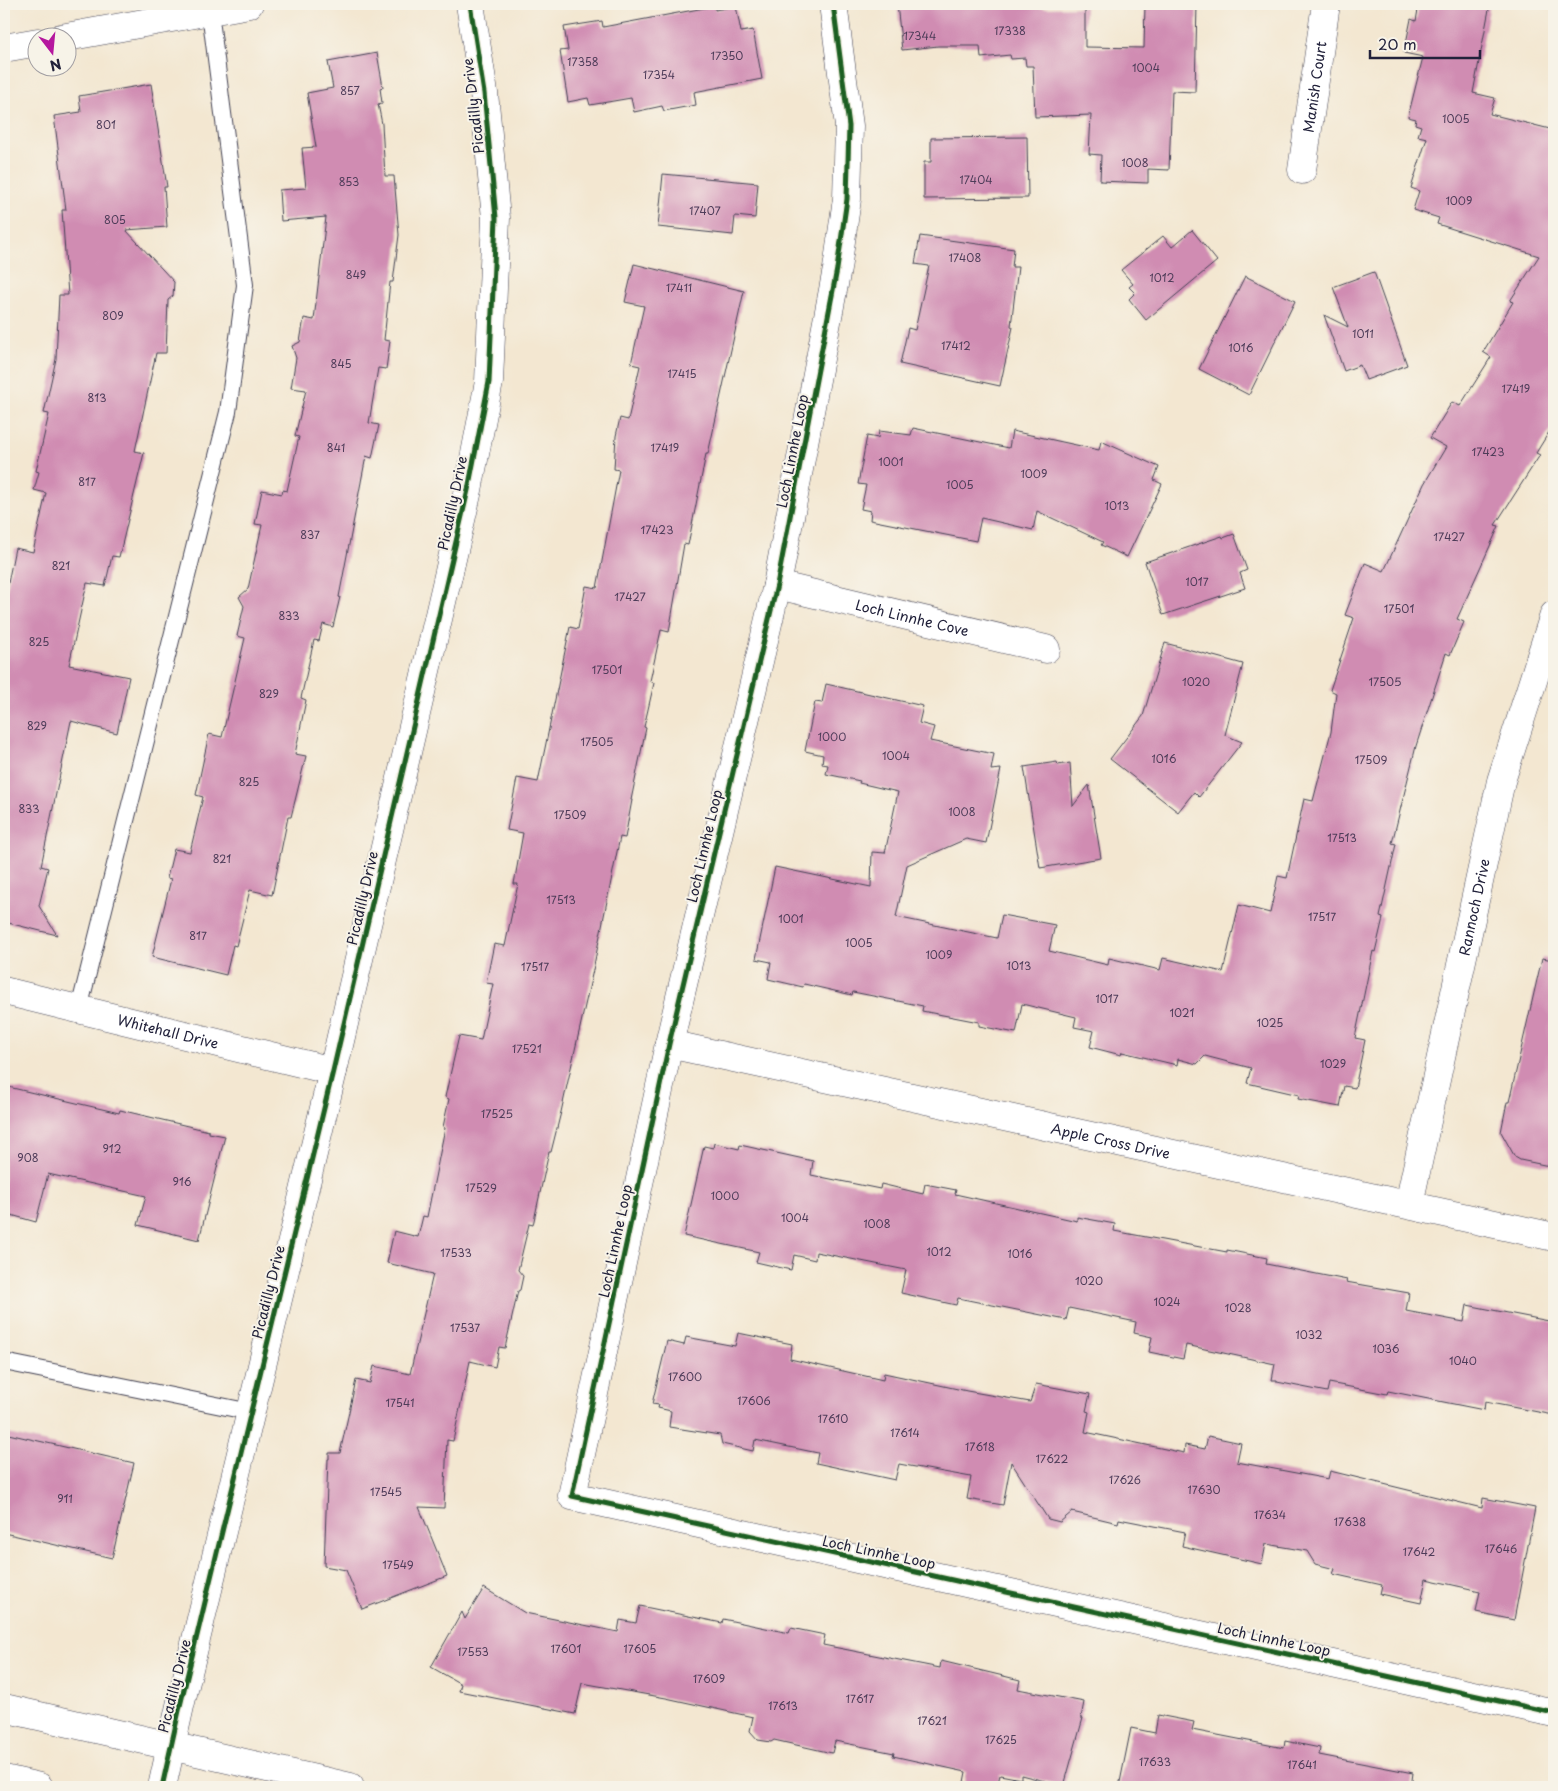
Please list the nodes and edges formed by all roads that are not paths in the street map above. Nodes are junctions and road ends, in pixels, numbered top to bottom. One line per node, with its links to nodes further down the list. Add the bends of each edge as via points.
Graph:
1 (248, 4): 5 (street)
2 (470, 4): 16 (street, Picadilly Drive, via 484,93 496,218 489,382 468,490)
3 (833, 4): 10 (street, Loch Linnhe Loop, via 849,126 848,200 822,355)
4 (1326, 4): 9 (street, Manish Court)
5 (210, 7): 6 (street); 14 (lane, via 245,285 228,412)
6 (78, 34)
7 (28, 44): 8 (street)
8 (4, 48)
9 (1302, 170)
10 (777, 585): 12 (street, Loch Linnhe Cove); 15 (street, Loch Linnhe Loop)
11 (1554, 615): 17 (street, Rannoch Drive, via 1500,781)
12 (1046, 649)
13 (4, 991): 14 (street, Whitehall Drive)
14 (79, 1009): 16 (street, Whitehall Drive)
15 (669, 1044): 17 (street, Apple Cross Drive); 22 (street, Loch Linnhe Loop, via 572,1496)
16 (333, 1071): 20 (street, Picadilly Drive)
17 (1409, 1204): 18 (street, Apple Cross Drive)
18 (1554, 1236)
19 (4, 1362): 20 (lane)
20 (251, 1412): 23 (street, Picadilly Drive)
21 (4, 1708): 23 (street)
22 (1554, 1713)
23 (171, 1747): 26 (street, Picadilly Drive); 27 (street)
24 (4, 1779): 25 (street)
25 (39, 1787)
26 (162, 1787)
27 (350, 1787)

